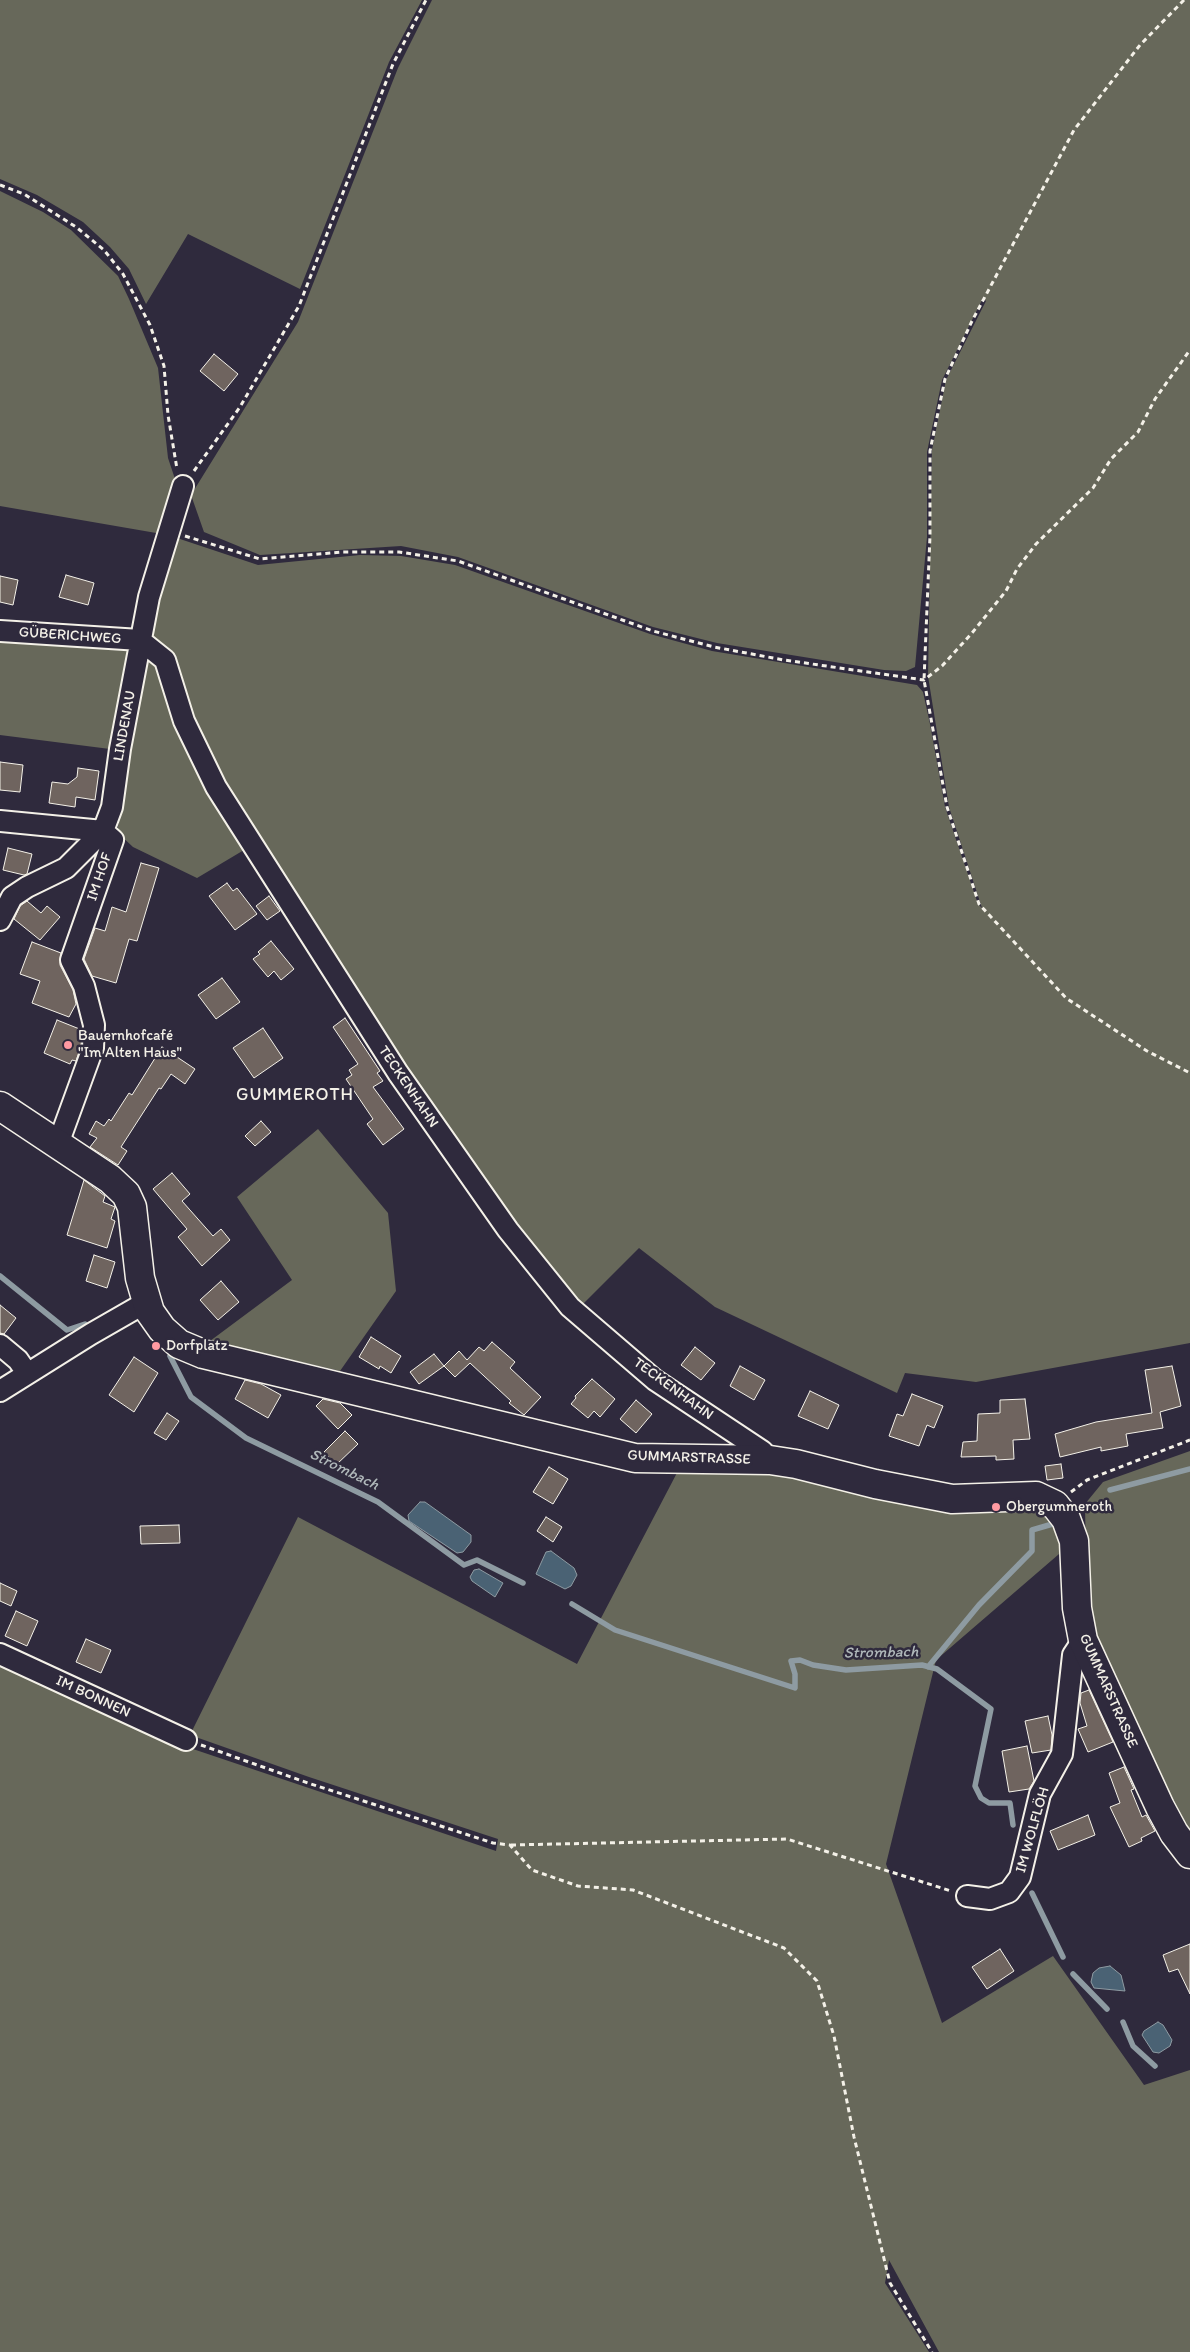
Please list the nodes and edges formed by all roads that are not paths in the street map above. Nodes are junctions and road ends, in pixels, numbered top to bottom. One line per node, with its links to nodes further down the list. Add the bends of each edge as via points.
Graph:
1 (183, 486): 3 (street, LINDENAU, via 149,597)
2 (0, 631): 3 (street, GÜBERICHWEG)
3 (140, 640): 5 (street, LINDENAU, via 112,807); 13 (street, TECKENHAHN, via 165,660 184,721 216,788 398,1073 508,1230 570,1307 655,1380 762,1451)
4 (0, 821): 5 (street, IM HOF)
5 (104, 831): 6 (street, LINDENAU, via 66,868 12,898); 8 (street, IM HOF, via 113,840 71,960 84,986 94,1025 93,1048)
6 (0, 920)
7 (0, 1106): 8 (street, GUMMARSTRASSE)
8 (58, 1144): 9 (street, GUMMARSTRASSE, via 110,1179 126,1194 132,1207)
9 (145, 1303): 11 (street); 13 (street, GUMMARSTRASSE, via 162,1329 179,1344 203,1354 635,1458)
10 (0, 1345): 11 (street, via 18,1360)
11 (27, 1374): 12 (street)
12 (0, 1391)
13 (770, 1460): 14 (street, GUMMARSTRASSE, via 952,1499 1036,1496 1055,1505 1066,1519 1074,1541 1077,1608)
14 (1083, 1640): 17 (street, GUMMARSTRASSE, via 1160,1807 1174,1834); 18 (street, IM WOLFLÖH, via 1073,1655 1062,1754 1040,1794 1020,1877 1008,1892 990,1899)
15 (0, 1654): 16 (street, IM BONNEN)
16 (186, 1740)
17 (1190, 1854)
18 (967, 1896)

